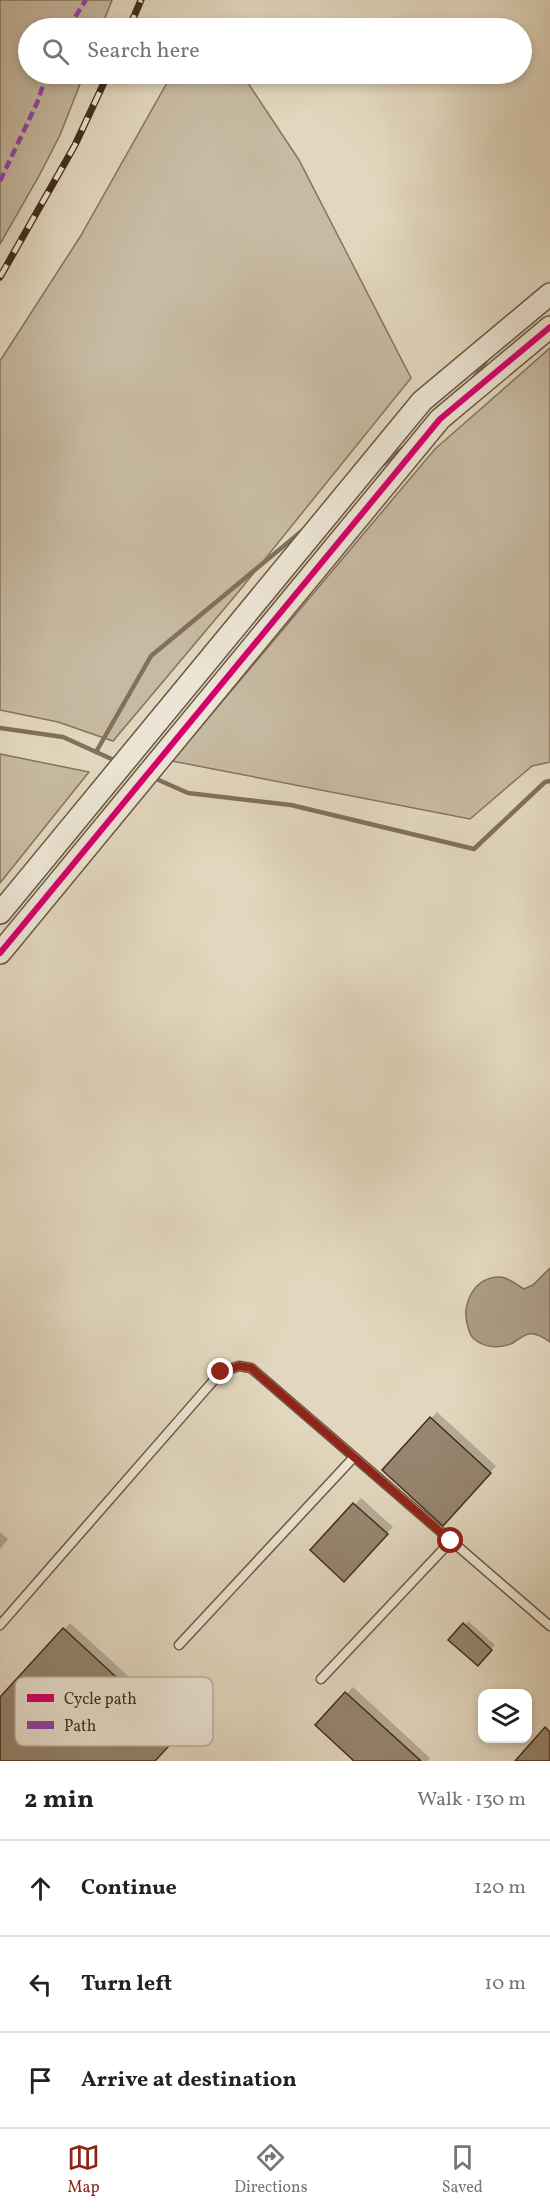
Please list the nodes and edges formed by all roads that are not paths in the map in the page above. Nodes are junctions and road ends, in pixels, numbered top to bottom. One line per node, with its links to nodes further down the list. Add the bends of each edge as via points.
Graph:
1 (550, 294): 3 (street, via 422,401)
2 (550, 327): 4 (street, via 440,419)
3 (0, 913)
4 (0, 953)
5 (354, 1457): 6 (lane); 7 (lane, via 251,1368 239,1366 221,1372); 9 (lane)
6 (451, 1541): 8 (lane); 10 (lane)
7 (0, 1625)
8 (550, 1626)
9 (179, 1645)
10 (321, 1679)

